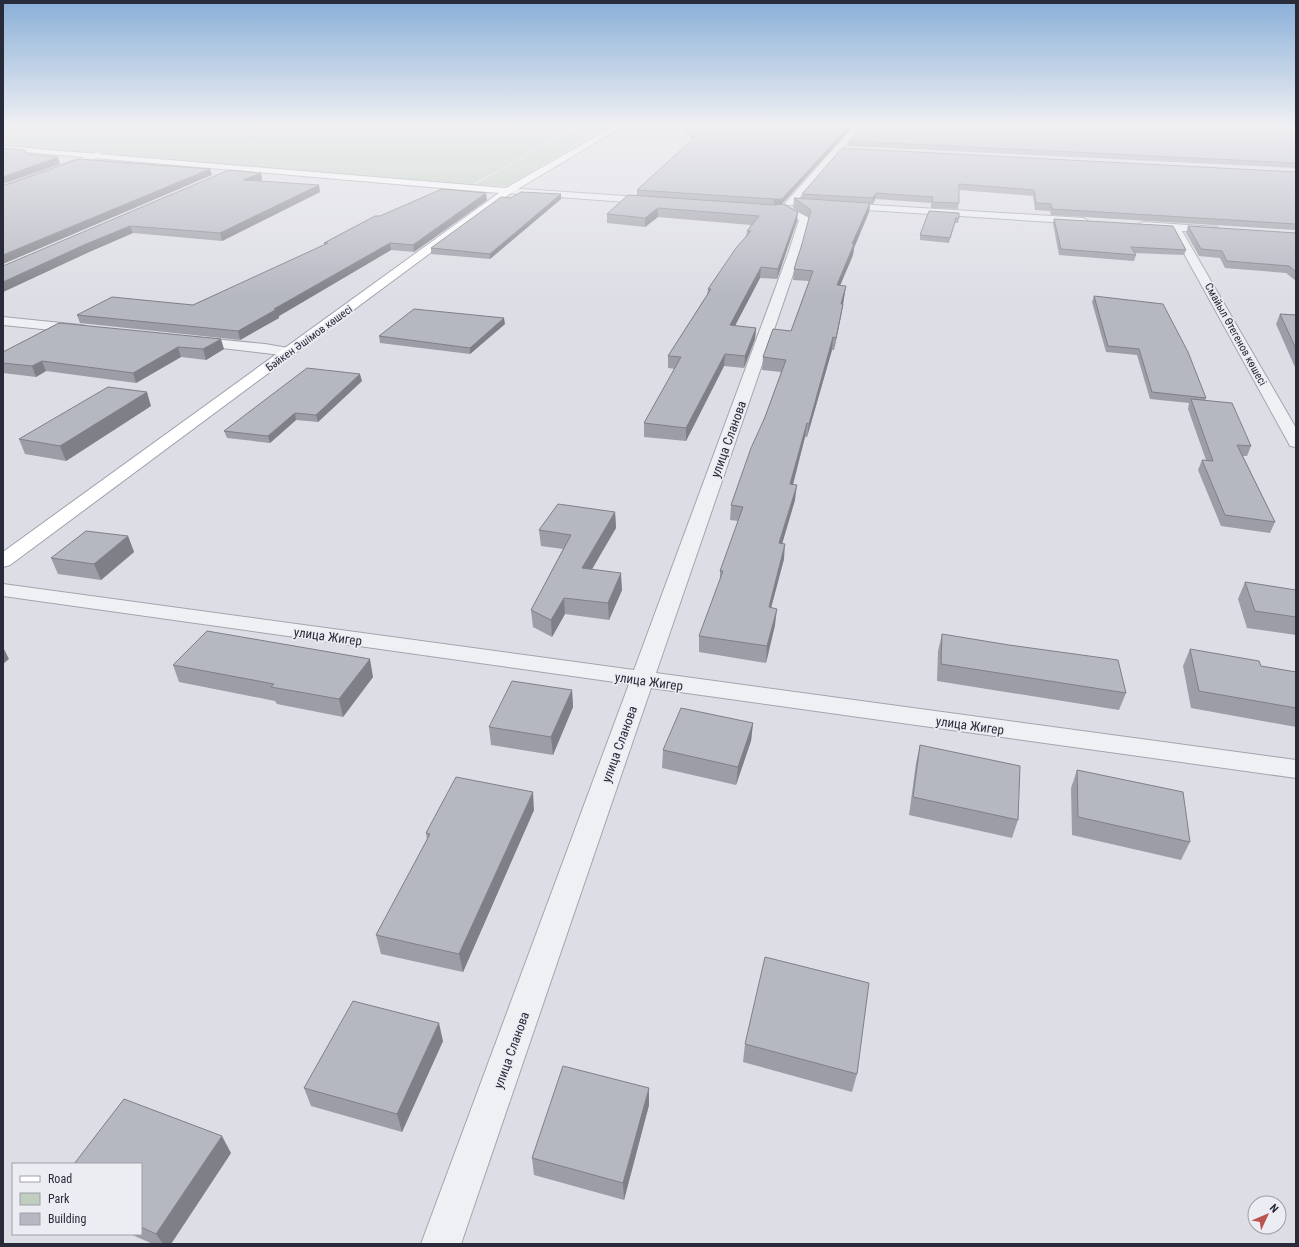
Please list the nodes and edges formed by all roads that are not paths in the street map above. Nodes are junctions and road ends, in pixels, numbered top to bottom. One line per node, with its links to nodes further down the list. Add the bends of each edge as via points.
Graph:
1 (19, 183): 5 (street)
2 (412, 183): 6 (main road)
3 (521, 183): 6 (main road, Бәйкен Әшімов көшесі)
4 (811, 183): 20 (street, улица Сланова, via 789,206 804,219 794,254)
5 (3, 189)
6 (508, 191): 7 (street); 16 (main road, Бәйкен Әшімов көшесі)
7 (664, 202)
8 (830, 205): 9 (street)
9 (1097, 222)
10 (1136, 225): 11 (street)
11 (1175, 227): 12 (street); 17 (street, Смайыл Өтегенов көшесі)
12 (1228, 231)
13 (3, 321): 14 (street)
14 (90, 330)
15 (178, 339): 16 (street)
16 (289, 352): 18 (main road, Бәйкен Әшімов көшесі)
17 (1296, 442)
18 (3, 561)
19 (3, 590): 20 (street, улица Жигер)
20 (642, 680): 21 (street, улица Жигер); 22 (street, улица Сланова)
21 (1296, 769)
22 (441, 1244)

